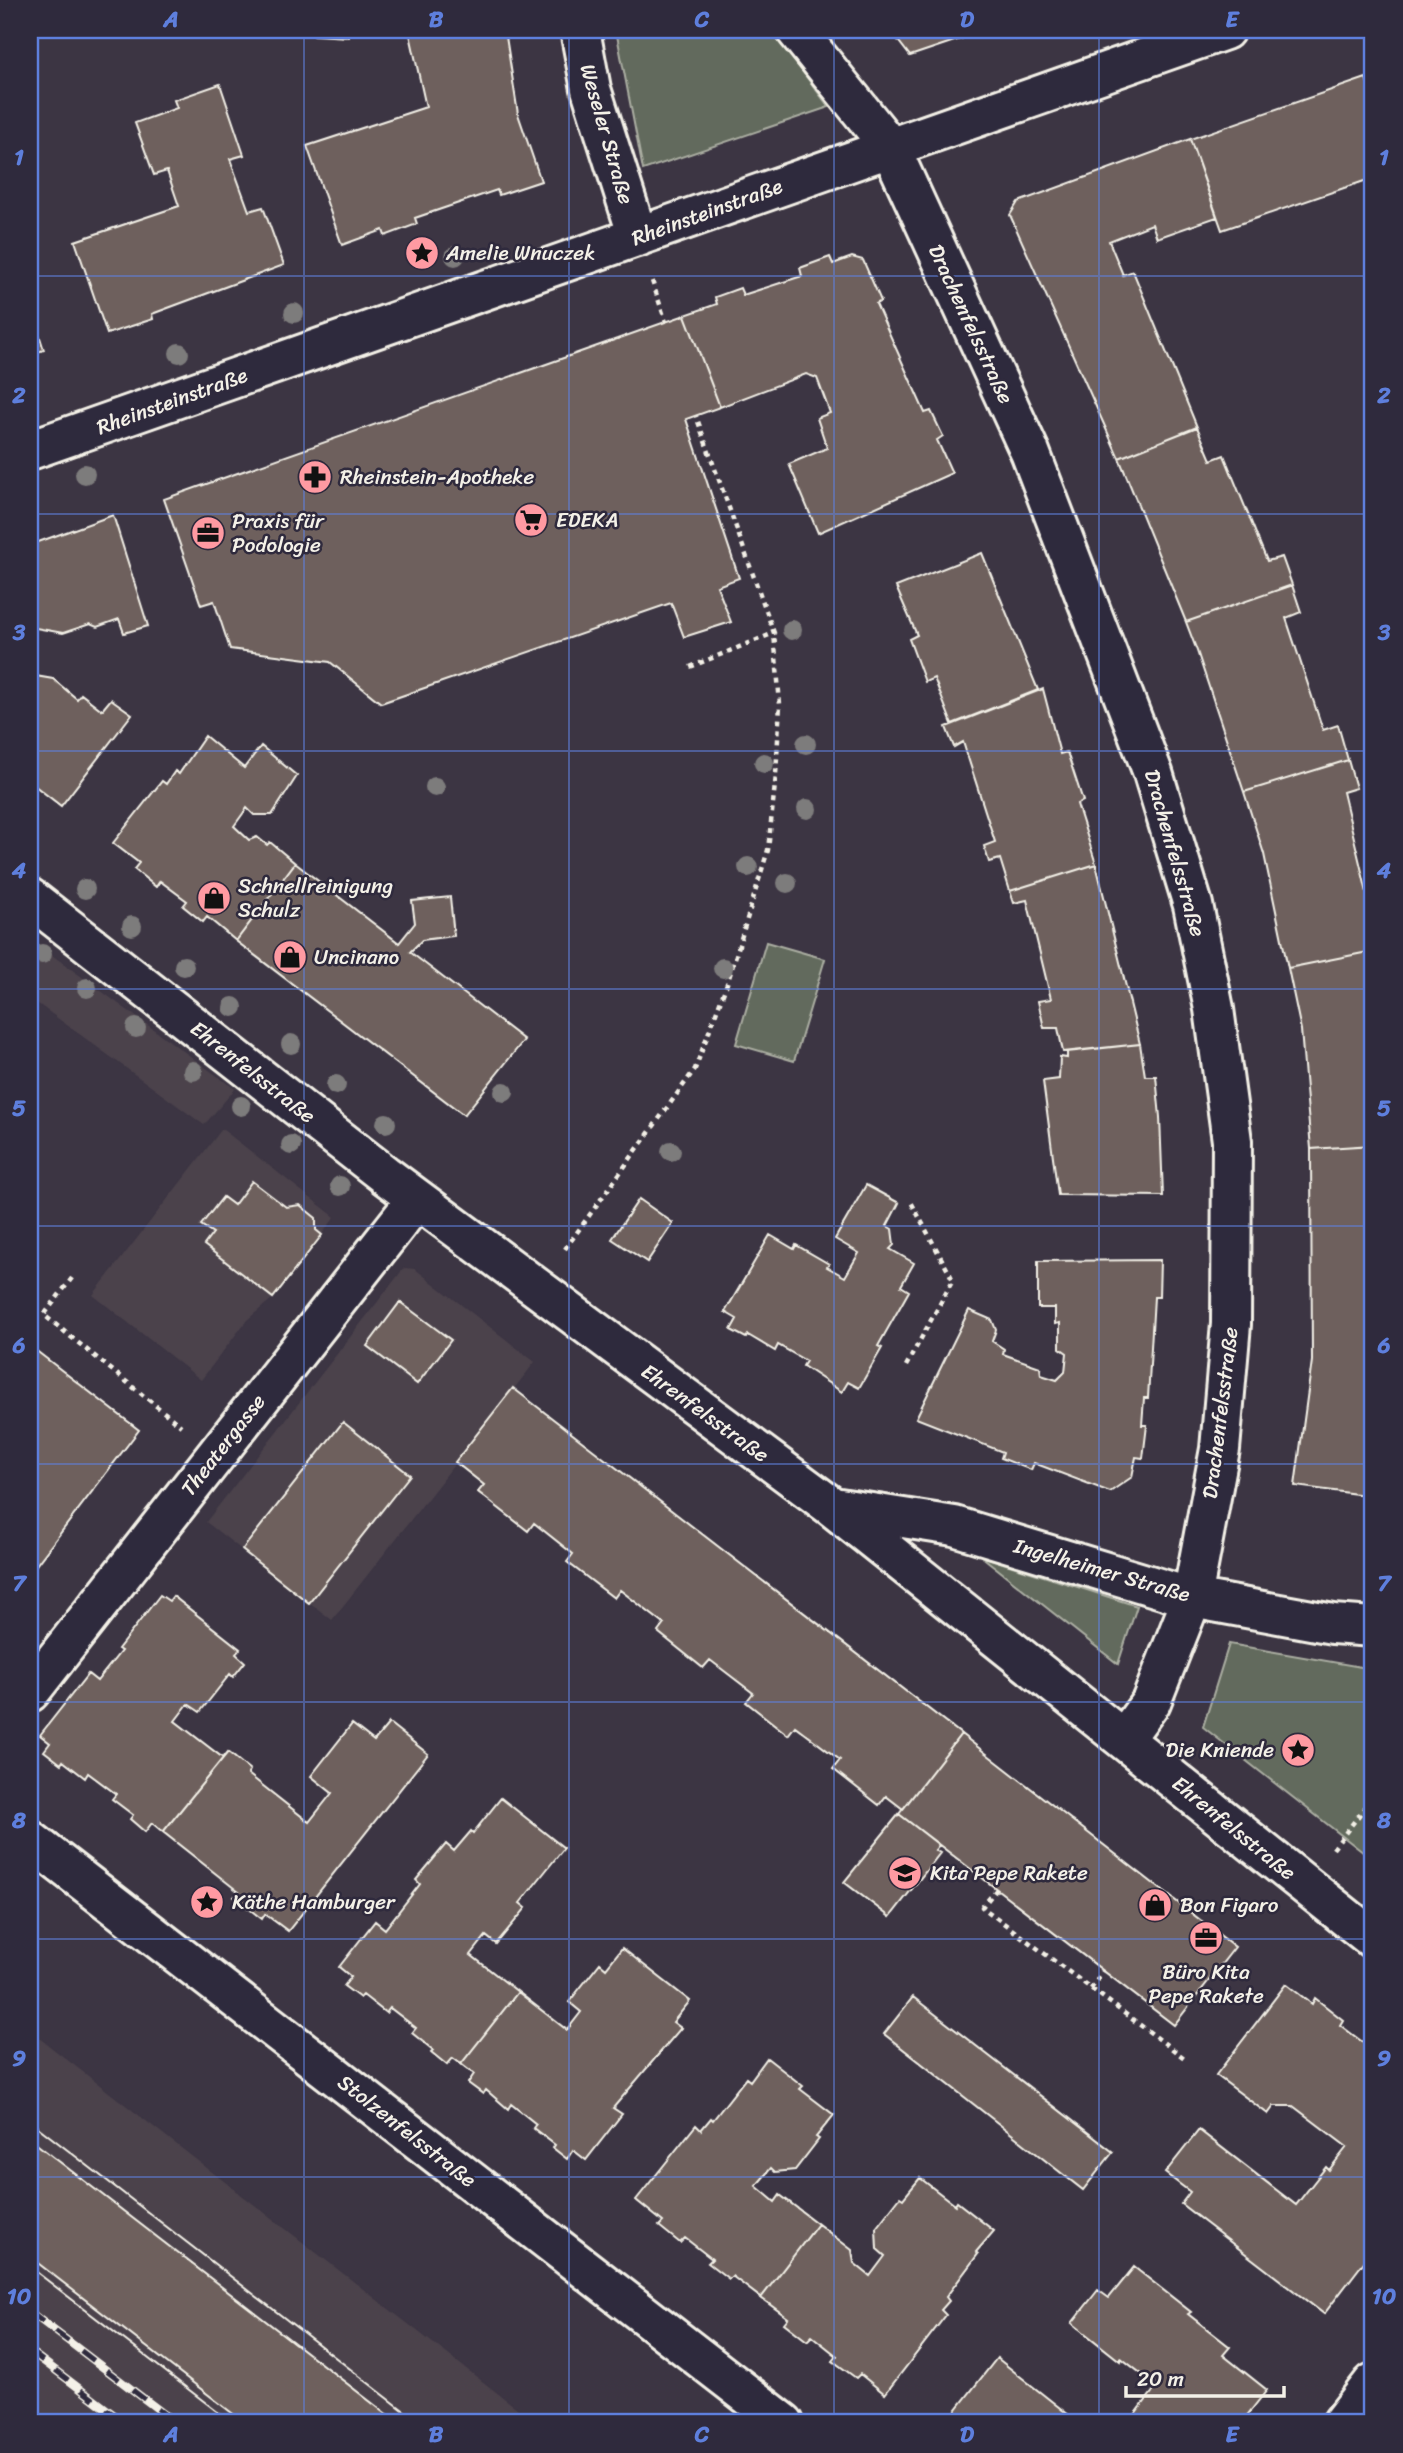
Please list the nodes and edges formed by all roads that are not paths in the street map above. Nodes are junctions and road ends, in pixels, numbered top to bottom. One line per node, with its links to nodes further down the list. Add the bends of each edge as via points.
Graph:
1 (580, 30): 5 (street, Weseler Straße, via 591,89)
2 (796, 30): 4 (street, Drachenfelsstraße)
3 (1225, 30): 4 (street, Rheinsteinstraße)
4 (890, 147): 5 (street, Rheinsteinstraße); 10 (street, Drachenfelsstraße, via 1030,453 1153,773 1193,905 1214,1009 1232,1141 1231,1324 1220,1449)
5 (638, 237): 6 (street, Rheinsteinstraße)
6 (30, 450)
7 (30, 898): 8 (street, Ehrenfelsstraße)
8 (417, 1199): 9 (street, Ehrenfelsstraße); 12 (street, Theatergasse)
9 (831, 1506): 10 (street, Ingelheimer Straße, via 954,1526); 13 (street, Ehrenfelsstraße)
10 (1192, 1598): 11 (street, Ingelheimer Straße); 13 (street, Drachenfelsstraße, via 1151,1702)
11 (1373, 1627)
12 (30, 1692)
13 (1124, 1739): 15 (street, Ehrenfelsstraße)
14 (30, 1840): 17 (street, Stolzenfelsstraße)
15 (1373, 1939)
16 (1373, 2383): 18 (street)
17 (784, 2423)
18 (1342, 2423)

